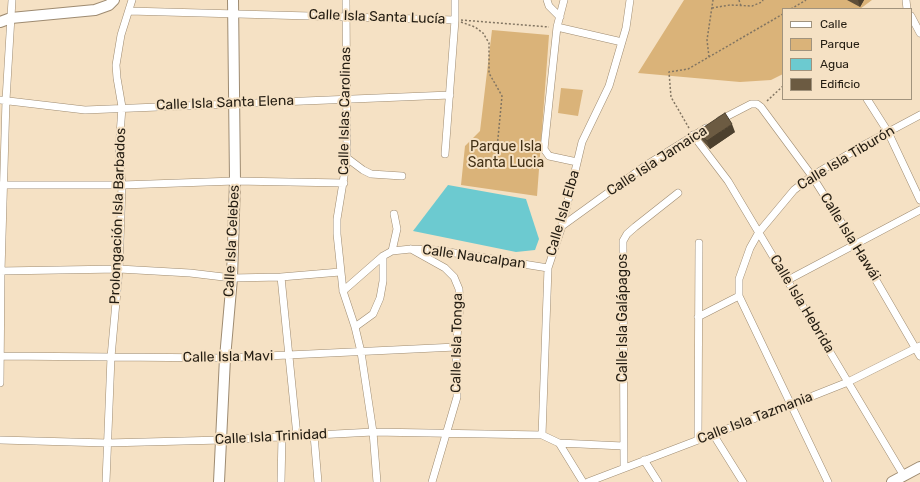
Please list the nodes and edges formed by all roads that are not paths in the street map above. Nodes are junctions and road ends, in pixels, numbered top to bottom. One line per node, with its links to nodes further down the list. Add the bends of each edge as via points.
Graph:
1 (12, 0): 14 (street)
2 (132, 0): 10 (street, Prolongación Isla Barbados)
3 (233, 0): 11 (street, Calle Isla Celebes)
4 (346, 0): 12 (street, Calle Islas Carolinas)
5 (455, 0): 16 (street)
6 (547, 0): 13 (street, via 549,6)
7 (564, 0): 13 (street)
8 (630, 0): 20 (street, Calle Isla Elba)
9 (114, 1): 14 (street, via 95,10)
10 (129, 11): 11 (street, Calle Isla Santa Lucía); 27 (street, Prolongación Isla Barbados, via 121,35 116,65)
11 (233, 12): 12 (street, Calle Isla Santa Lucía); 25 (street, Calle Isla Celebes)
12 (346, 16): 16 (street, Calle Isla Santa Lucía); 22 (street, Calle Islas Carolinas)
13 (560, 17): 18 (street)
14 (11, 18): 17 (street); 23 (street)
15 (912, 18): 19 (street)
16 (456, 20): 21 (street)
17 (0, 22)
18 (557, 27): 20 (street); 33 (street, via 544,150 549,156)
19 (920, 33)
20 (622, 42): 33 (street, Calle Isla Elba, via 609,86 585,136)
21 (450, 95): 22 (street, Calle Isla Santa Elena); 31 (street)
22 (346, 98): 25 (street, Calle Isla Santa Elena); 32 (street, Calle Islas Carolinas)
23 (3, 100): 27 (street, Calle Isla Santa Elena, via 85,110); 38 (street)
24 (868, 100): 29 (street)
25 (234, 103): 27 (street, Calle Isla Santa Elena); 36 (street, Calle Isla Celebes)
26 (759, 106): 30 (street, Calle Isla Jamaica, via 746,107); 35 (street, Calle Isla Hawái)
27 (122, 108): 39 (street, Prolongación Isla Barbados, via 119,148)
28 (920, 115): 29 (street, Calle Isla Tiburón)
29 (888, 132): 35 (street, Calle Isla Tiburón); 41 (street)
30 (692, 135): 44 (street, Calle Isla Jamaica); 45 (street, Calle Isla Hebrida, via 728,180)
31 (445, 154)
32 (347, 158): 34 (street, via 371,174); 37 (street, Calle Islas Carolinas)
33 (577, 162): 44 (street, Calle Isla Elba)
34 (402, 176)
35 (812, 176): 45 (street, Calle Isla Tiburón, via 784,200); 47 (street, Calle Isla Hawái)
36 (235, 181): 37 (street); 39 (street); 56 (street, Calle Isla Celebes)
37 (344, 183): 54 (street, Calle Islas Carolinas, via 337,219)
38 (2, 185): 39 (street); 53 (street)
39 (122, 185): 52 (street, Prolongación Isla Barbados)
40 (678, 193): 85 (street, Calle Isla Galápagos, via 635,227 623,241)
41 (920, 200)
42 (920, 210): 47 (street)
43 (394, 214): 49 (street, via 396,229)
44 (562, 226): 51 (street, Calle Isla Elba)
45 (759, 232): 57 (street, Calle Isla Hebrida); 59 (street, Calle Isla Tiburón, via 750,248 739,280)
46 (698, 243): 60 (street)
47 (855, 244): 57 (street); 62 (street, Calle Isla Hawái)
48 (410, 249): 49 (street, Calle Naucalpan); 51 (street, Calle Naucalpan, via 436,250); 63 (street, Calle Isla Tonga, via 445,268 454,277 459,289 460,305)
49 (392, 251): 50 (street, Calle Naucalpan)
50 (383, 256): 58 (street, Calle Naucalpan); 61 (street, via 380,298 373,314)
51 (548, 268): 77 (street, Calle Isla Elba)
52 (119, 269): 53 (street); 56 (street); 68 (street, Prolongación Isla Barbados)
53 (0, 271): 66 (street)
54 (340, 272): 55 (street); 58 (street, Calle Islas Carolinas)
55 (280, 277): 56 (street); 65 (street)
56 (232, 278): 69 (street, Calle Isla Celebes)
57 (788, 280): 70 (street, Calle Isla Hebrida)
58 (343, 291): 61 (street, Calle Islas Carolinas)
59 (739, 296): 60 (street); 72 (street)
60 (698, 317): 80 (street)
61 (355, 327): 64 (street, Calle Islas Carolinas)
62 (918, 347): 67 (street, Calle Isla Hawái); 70 (street, Calle Isla Tazmania)
63 (456, 348): 64 (street, Calle Isla Mavi); 74 (street, Calle Isla Tonga, via 457,397)
64 (361, 352): 65 (street, Calle Isla Mavi); 73 (street, Calle Islas Carolinas)
65 (288, 355): 69 (street, Calle Isla Mavi); 79 (street)
66 (0, 356): 68 (street, Calle Isla Mavi); 71 (street)
67 (920, 356)
68 (111, 357): 69 (street, Calle Isla Mavi); 84 (street, Prolongación Isla Barbados)
69 (225, 358): 82 (street, Calle Isla Celebes)
70 (848, 382): 72 (street, Calle Isla Tazmania); 89 (street, Calle Isla Hebrida)
71 (0, 384)
72 (790, 406): 75 (street, Calle Isla Tazmania); 100 (street)
73 (373, 432): 74 (street, Calle Isla Trinidad); 76 (street, Calle Isla Trinidad); 94 (street, Calle Islas Carolinas)
74 (446, 432): 77 (street, Calle Isla Trinidad); 95 (street, Calle Isla Tonga)
75 (713, 434): 80 (street, Calle Isla Tazmania); 99 (street)
76 (314, 435): 79 (street, Calle Isla Trinidad); 93 (street)
77 (542, 435): 83 (street)
78 (282, 436): 79 (street, Calle Isla Trinidad); 82 (street, Calle Isla Trinidad); 92 (street)
79 (297, 436)
80 (698, 439): 86 (street, Calle Isla Tazmania)
81 (0, 440): 84 (street, Calle Isla Trinidad)
82 (222, 440): 84 (street, Calle Isla Trinidad); 91 (street, Calle Isla Celebes)
83 (559, 442): 85 (street); 96 (street)
84 (107, 443): 90 (street, Prolongación Isla Barbados)
85 (623, 446): 88 (street, Calle Isla Galápagos)
86 (644, 460): 88 (street, Calle Isla Tazmania); 98 (street)
87 (920, 467): 89 (street)
88 (624, 468): 97 (street, Calle Isla Tazmania)
89 (904, 476): 101 (street)
90 (106, 482)
91 (219, 482)
92 (281, 482)
93 (318, 482)
94 (377, 482)
95 (432, 482)
96 (582, 482)
97 (588, 482)
98 (658, 482)
99 (743, 482)
100 (828, 482)
101 (892, 482)

